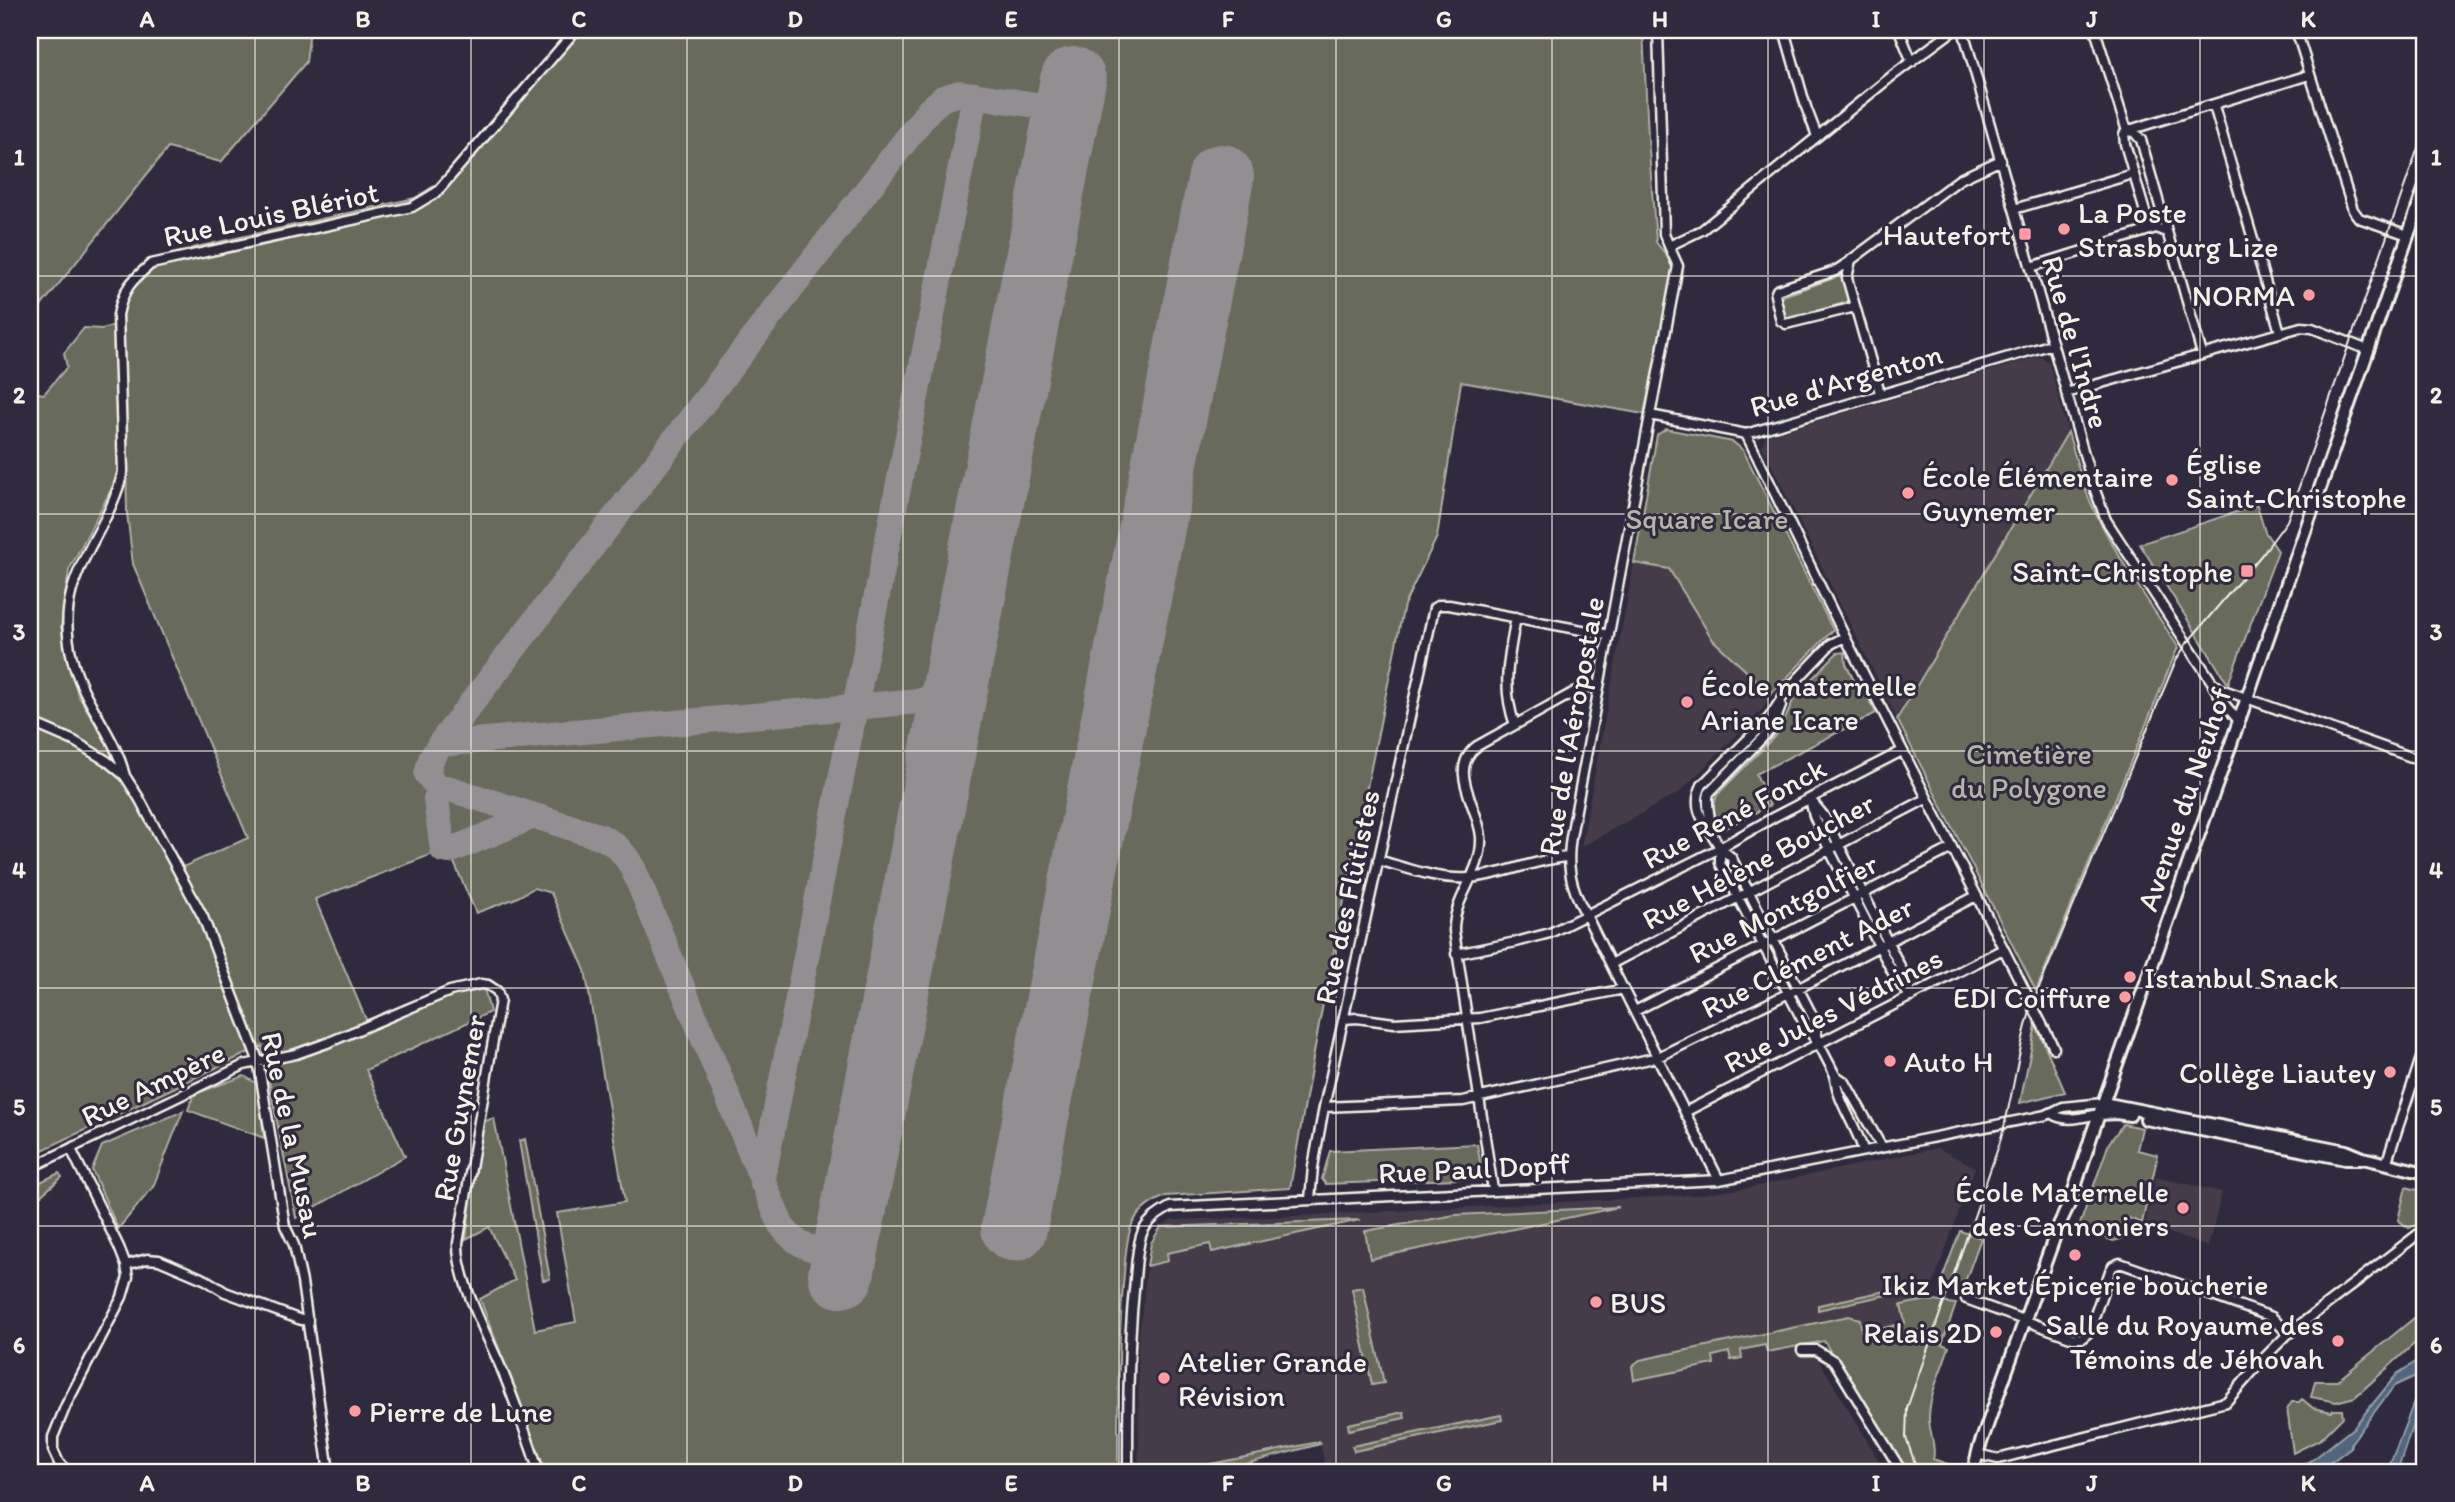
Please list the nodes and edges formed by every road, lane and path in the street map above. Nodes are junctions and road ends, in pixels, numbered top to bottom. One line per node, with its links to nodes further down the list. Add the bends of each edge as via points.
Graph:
1 (576, 30): 46 (street, Rue Louis Blériot, via 437,192 412,207 151,264 121,297 123,471 117,494 80,562 67,624 72,659 86,697)
2 (1658, 30): 22 (street, Rue de l'Aéropostale, via 1664,234)
3 (1784, 30): 13 (street)
4 (1899, 30): 9 (street)
5 (1954, 30): 9 (street)
6 (1963, 30): 14 (street, Rue de l'Indre)
7 (2095, 30): 12 (street)
8 (2296, 30): 10 (street)
9 (1912, 62): 13 (street)
10 (2309, 75): 11 (street); 20 (street, via 2353,210 2359,218)
11 (2214, 106): 12 (street); 27 (street)
12 (2127, 131): 15 (street, via 2124,139); 19 (street, via 2141,140)
13 (1817, 136): 22 (street, via 1702,230)
14 (2001, 160): 17 (street, Rue de l'Indre); 24 (street, via 1960,179)
15 (2133, 174): 17 (street); 18 (street)
16 (2425, 187): 20 (street, Avenue du Neuhof)
17 (2014, 209): 25 (street, Rue de l'Indre)
18 (2150, 229): 19 (street); 21 (street)
19 (2166, 233): 30 (street)
20 (2408, 236): 29 (street, Avenue du Neuhof)
21 (2108, 243)
22 (1669, 246): 33 (street, Rue de l'Aéropostale, via 1678,266)
23 (2092, 248): 25 (street)
24 (1851, 260): 26 (street, via 1847,278); 26 (street, via 1835,271 1777,290 1775,295 1781,321 1786,324)
25 (2031, 267): 28 (street, Rue de l'Indre)
26 (1855, 307): 31 (street)
27 (2280, 332): 29 (street, via 2307,327); 30 (street)
28 (2053, 344): 31 (street, Rue d'Argenton); 32 (street, Rue de l'Indre)
29 (2368, 350): 40 (street, Avenue du Neuhof)
30 (2202, 354): 32 (street)
31 (1880, 393): 34 (street, Rue d'Argenton)
32 (2066, 393): 38 (street, Rue de l'Indre, via 2106,520)
33 (1650, 415): 34 (street, Rue d'Argenton); 36 (street, Rue de l'Aéropostale)
34 (1746, 433): 37 (street)
35 (1516, 617): 36 (street); 43 (street, via 1506,687); 54 (street, Rue des Flûtistes, via 1436,606)
36 (1609, 635): 39 (street, Rue de l'Aéropostale)
37 (1845, 637): 44 (street); 50 (street, via 1831,644 1788,689 1773,727 1709,793 1710,829)
38 (2212, 682): 40 (street, Rue de l'Indre); 41 (street, Rue de l'Indre)
39 (1600, 683): 43 (street, via 1578,690); 53 (street, Rue de l'Aéropostale)
40 (2246, 699): 41 (street, Avenue du Neuhof); 45 (street, Rue de l'Indre)
41 (2239, 721): 82 (street, Avenue du Neuhof)
42 (30, 722): 46 (street, Rue de la Musau, via 74,741)
43 (1516, 725): 55 (street, via 1477,746 1464,764 1464,781 1480,835)
44 (1902, 751): 47 (street, Rue René Fonck); 48 (street)
45 (2425, 762)
46 (125, 776): 78 (street, Rue de la Musau, via 203,918)
47 (1810, 799): 49 (street); 50 (street, Rue René Fonck); 52 (street)
48 (1926, 799): 49 (street, Rue Hélène Boucher); 51 (street)
49 (1838, 844): 52 (street, Rue Hélène Boucher); 58 (street)
50 (1720, 848): 56 (street, via 1731,857); 57 (street, via 1720,863); 60 (street, Rue René Fonck)
51 (1952, 848): 58 (street, Rue Montgolfier); 59 (street)
52 (1829, 849): 56 (street, Rue Hélène Boucher); 58 (street)
53 (1568, 857): 55 (street); 60 (street, Rue de l'Aéropostale, via 1571,881)
54 (1378, 860): 55 (street, via 1439,876); 72 (street, Rue des Flûtistes)
55 (1472, 878): 65 (street, via 1455,916)
56 (1748, 891): 57 (street, Rue Hélène Boucher); 61 (street)
57 (1739, 896): 62 (street); 66 (street, Rue Hélène Boucher)
58 (1859, 896): 61 (street, Rue Montgolfier); 63 (street)
59 (1976, 896): 63 (street, Rue Clément Ader); 64 (street)
60 (1586, 914): 65 (street, Rue René Fonck, via 1541,936); 66 (street, Rue de l'Aéropostale)
61 (1772, 940): 62 (street, Rue Montgolfier); 68 (street)
62 (1764, 944): 68 (street); 70 (street, Rue Montgolfier)
63 (1883, 944): 68 (street, Rue Clément Ader); 69 (street, via 1904,974)
64 (2003, 948): 69 (street, Rue Jules Védrines); 75 (street)
65 (1456, 954): 71 (street)
66 (1611, 964): 67 (street, Rue de l'Aéropostale)
67 (1624, 989): 70 (street, Rue de l'Aéropostale); 71 (street)
68 (1793, 991): 73 (street, via 1806,1027); 76 (street, Rue Clément Ader)
69 (1910, 997): 73 (street, Rue Jules Védrines)
70 (1635, 1011): 76 (street, Rue de l'Aéropostale)
71 (1465, 1018): 72 (street, via 1394,1023); 80 (street)
72 (1344, 1019): 81 (street, Rue des Flûtistes)
73 (1819, 1044): 79 (street); 83 (street, Rue Jules Védrines)
74 (2425, 1046): 77 (street)
75 (2054, 1048)
76 (1658, 1057): 80 (street, Rue Clément Ader); 83 (street, Rue de l'Aéropostale)
77 (2423, 1058): 87 (street)
78 (258, 1060): 85 (street, Rue Ampère); 96 (street, Rue de la Musau, via 285,1226 294,1245); 104 (street, Rue Guynemer, via 327,1043 450,991 481,984 497,991 500,1000 458,1254)
79 (1835, 1075): 84 (street, via 1845,1082); 86 (street)
80 (1478, 1098): 81 (street, Rue Clément Ader); 91 (street)
81 (1324, 1107): 92 (street, Rue des Flûtistes)
82 (2101, 1108): 84 (street, Rue Paul Dopff, via 2063,1107 2052,1114); 87 (street, via 2346,1151); 97 (street, Avenue du Neuhof)
83 (1685, 1112): 90 (street, Rue de l'Aéropostale)
84 (1881, 1146): 86 (street, Rue Paul Dopff)
85 (71, 1149): 88 (street, Rue Ampère); 94 (street)
86 (1863, 1150): 90 (street, Rue Paul Dopff)
87 (2386, 1164): 89 (street)
88 (30, 1168)
89 (2425, 1173)
90 (1719, 1180): 91 (street, Rue Paul Dopff)
91 (1493, 1190): 92 (street, Rue Paul Dopff)
92 (1310, 1199): 105 (street, Rue Paul Dopff, via 1170,1207 1148,1223 1137,1258 1128,1342)
93 (2425, 1229): 98 (street)
94 (126, 1265): 96 (street, via 159,1260 249,1301); 102 (street, via 126,1288 53,1437 53,1450)
95 (1966, 1299): 97 (street)
96 (308, 1320): 103 (street, Rue de la Musau)
97 (2025, 1321): 98 (street, via 2082,1338 2089,1332 2110,1270 2120,1263 2272,1317); 100 (street, Avenue du Neuhof)
98 (2288, 1334): 101 (street, via 2226,1402 1998,1459)
99 (1802, 1350): 106 (street, via 1816,1350 1833,1361)
100 (1987, 1426): 101 (street, Avenue du Neuhof); 107 (street, Avenue du Neuhof)
101 (1981, 1455): 107 (street, Avenue du Neuhof)
102 (68, 1472)
103 (329, 1472)
104 (539, 1472)
105 (1128, 1472)
106 (1902, 1472)
107 (1974, 1472)

